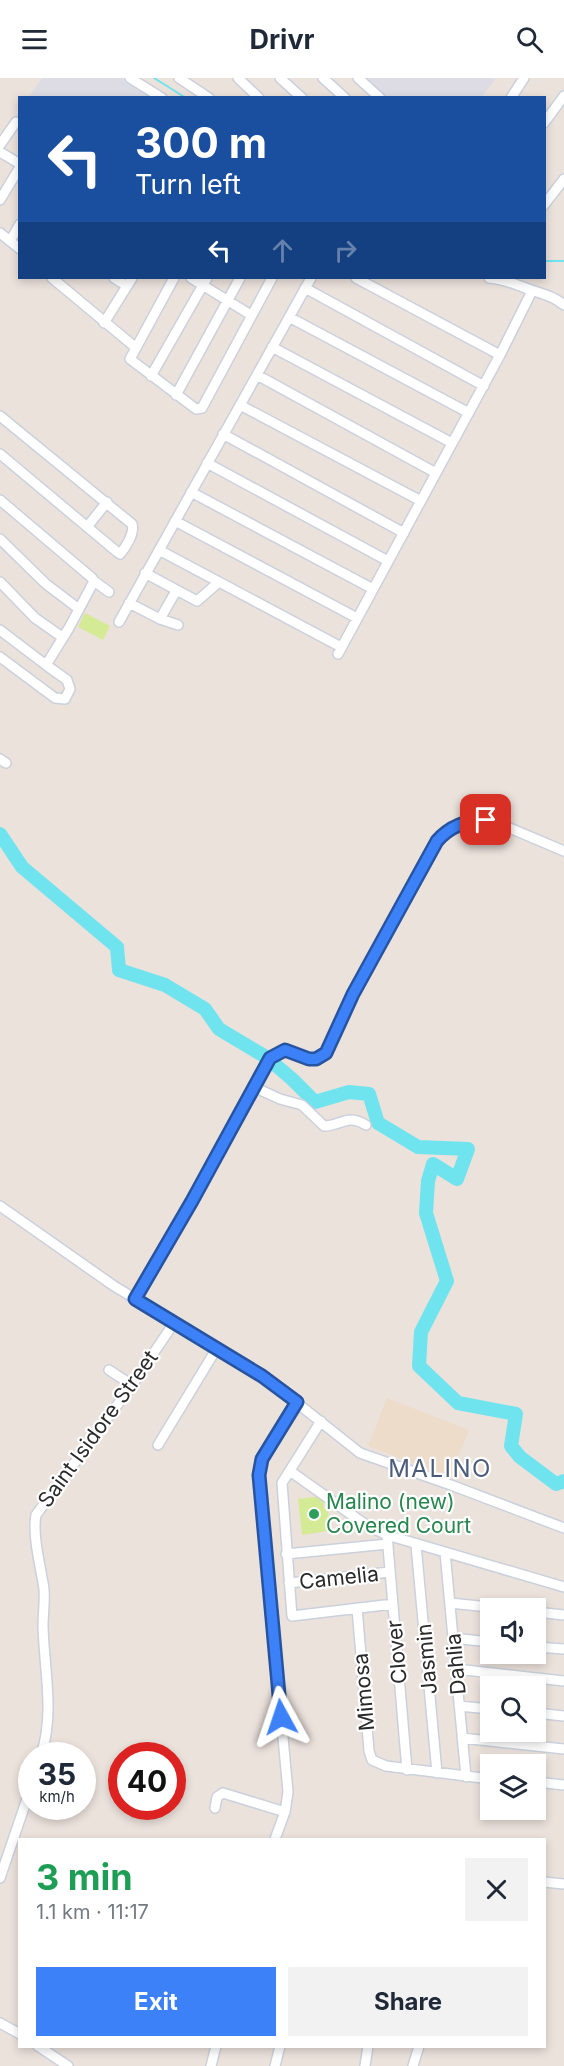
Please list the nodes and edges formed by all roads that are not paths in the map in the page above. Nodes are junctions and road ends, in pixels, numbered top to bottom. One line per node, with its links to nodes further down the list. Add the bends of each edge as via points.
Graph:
1 (130, 78): 9 (street)
2 (179, 78): 10 (street)
3 (238, 78): 8 (street)
4 (280, 78): 11 (street)
5 (323, 78): 12 (street)
6 (358, 78): 13 (street)
7 (524, 78): 14 (street)
8 (247, 94)
9 (159, 96)
10 (206, 96)
11 (300, 96)
12 (343, 96)
13 (378, 96)
14 (512, 96)
15 (564, 96): 16 (street)
16 (546, 120)
17 (15, 122): 18 (street)
18 (0, 145)
19 (0, 152): 20 (street)
20 (18, 164)
21 (18, 168): 23 (street)
22 (564, 179): 24 (street)
23 (0, 200)
24 (546, 203)
25 (18, 227): 27 (street)
26 (0, 233): 27 (street)
27 (10, 241): 28 (street)
28 (18, 247)
29 (53, 279): 44 (street)
30 (173, 279): 45 (street)
31 (239, 279): 40 (street)
32 (271, 279): 42 (street)
33 (310, 279): 38 (street)
34 (358, 279): 47 (street)
35 (503, 279): 39 (street)
36 (205, 281): 40 (street); 49 (street)
37 (129, 282): 44 (street)
38 (305, 288): 43 (street); 50 (street)
39 (532, 291): 41 (street, via 556,298); 47 (street)
40 (227, 301): 42 (street); 51 (street)
41 (564, 305)
42 (251, 315): 51 (street, via 202,408 196,409)
43 (289, 317): 46 (street); 53 (street)
44 (104, 323): 45 (street)
45 (135, 347): 49 (street, via 130,361)
46 (272, 347): 48 (street); 56 (street)
47 (500, 356): 50 (street)
48 (256, 375): 52 (street); 59 (street)
49 (151, 376): 51 (street)
50 (484, 386): 53 (street)
51 (176, 395)
52 (240, 405): 55 (street); 62 (street)
53 (469, 413): 56 (street)
54 (0, 416): 63 (street)
55 (224, 434): 58 (street); 66 (street)
56 (452, 443): 59 (street)
57 (0, 454): 65 (street)
58 (207, 464): 60 (street); 69 (street)
59 (436, 473): 62 (street)
60 (191, 492): 64 (street); 74 (street)
61 (0, 500): 71 (street)
62 (421, 501): 66 (street)
63 (107, 502): 65 (street); 65 (street, via 134,526 123,551 120,554)
64 (175, 521): 68 (street); 79 (street)
65 (87, 527)
66 (404, 532): 69 (street)
67 (0, 539): 78 (street, via 46,584)
68 (159, 550): 70 (street); 73 (street)
69 (388, 561): 74 (street)
70 (145, 573): 75 (street); 77 (street)
71 (94, 581): 76 (street); 78 (street)
72 (0, 582): 84 (street, via 35,618)
73 (219, 582): 75 (street, via 198,601); 79 (street, via 339,650)
74 (373, 589): 79 (street)
75 (176, 591): 80 (street)
76 (109, 592)
77 (129, 603): 80 (street); 81 (street)
78 (79, 609): 84 (street)
79 (357, 618)
80 (160, 619): 82 (street)
81 (119, 622)
82 (178, 625)
83 (0, 630): 86 (street)
84 (62, 637): 86 (street)
85 (0, 657): 86 (street, via 55,698 65,699 70,689 67,680)
86 (46, 665)
87 (564, 851): 88 (street, via 493,821 478,820 452,827 437,841 422,867 353,994 326,1053 309,1059 285,1050 270,1058)
88 (254, 1087): 89 (street, via 302,1105 324,1126 352,1119); 91 (street)
89 (366, 1125)
90 (0, 1206): 91 (street)
91 (135, 1299): 92 (street)
92 (174, 1323): 93 (street); 95 (street, Saint Isidore Street)
93 (217, 1348): 96 (street); 98 (street)
94 (109, 1370): 95 (street)
95 (132, 1385): 125 (street, Saint Isidore Street, via 36,1515 49,1713)
96 (297, 1402): 97 (street); 134 (street, via 262,1459 259,1475 288,1792)
97 (321, 1421): 99 (street); 100 (street, via 366,1456)
98 (158, 1444)
99 (290, 1471): 101 (street); 104 (street, via 281,1489)
100 (564, 1528)
101 (387, 1540): 102 (street); 104 (street); 105 (street, Clover)
102 (416, 1545): 103 (street); 128 (street, Jasmin)
103 (445, 1552): 107 (street); 108 (street, Dahlia)
104 (286, 1554): 106 (street)
105 (390, 1572): 106 (street, Camelia); 109 (street, Clover)
106 (289, 1583): 111 (street, via 292,1616)
107 (564, 1587)
108 (450, 1603): 110 (street); 114 (street, Dahlia)
109 (393, 1604): 111 (street); 127 (street, Clover)
110 (480, 1606)
111 (357, 1608): 127 (street, Mimosa, via 369,1751 375,1763)
112 (546, 1613): 113 (street)
113 (564, 1615)
114 (453, 1638): 115 (street); 118 (street, Dahlia)
115 (480, 1641)
116 (546, 1648): 117 (street)
117 (564, 1649)
118 (456, 1669): 119 (street); 120 (street, Dahlia)
119 (564, 1680)
120 (459, 1706): 121 (street); 124 (street, Dahlia)
121 (480, 1708)
122 (546, 1714): 123 (street)
123 (564, 1716)
124 (462, 1738): 126 (street); 129 (street, Dahlia)
125 (44, 1742)
126 (564, 1749)
127 (407, 1770): 128 (street)
128 (437, 1773): 129 (street)
129 (466, 1777): 130 (street)
130 (480, 1778)
131 (546, 1783): 132 (street)
132 (564, 1785)
133 (215, 1808): 134 (street, via 217,1797 223,1793)
134 (285, 1812): 136 (street)
135 (20, 1820): 137 (street)
136 (275, 1838)
137 (0, 1878)
138 (546, 1882): 139 (street)
139 (564, 1884)
140 (0, 2023): 141 (street)
141 (18, 2033)
142 (41, 2048): 147 (street)
143 (216, 2048): 148 (street)
144 (280, 2048): 149 (street)
145 (368, 2048): 150 (street)
146 (418, 2048): 151 (street)
147 (68, 2066)
148 (211, 2066)
149 (275, 2066)
150 (365, 2066)
151 (413, 2066)

